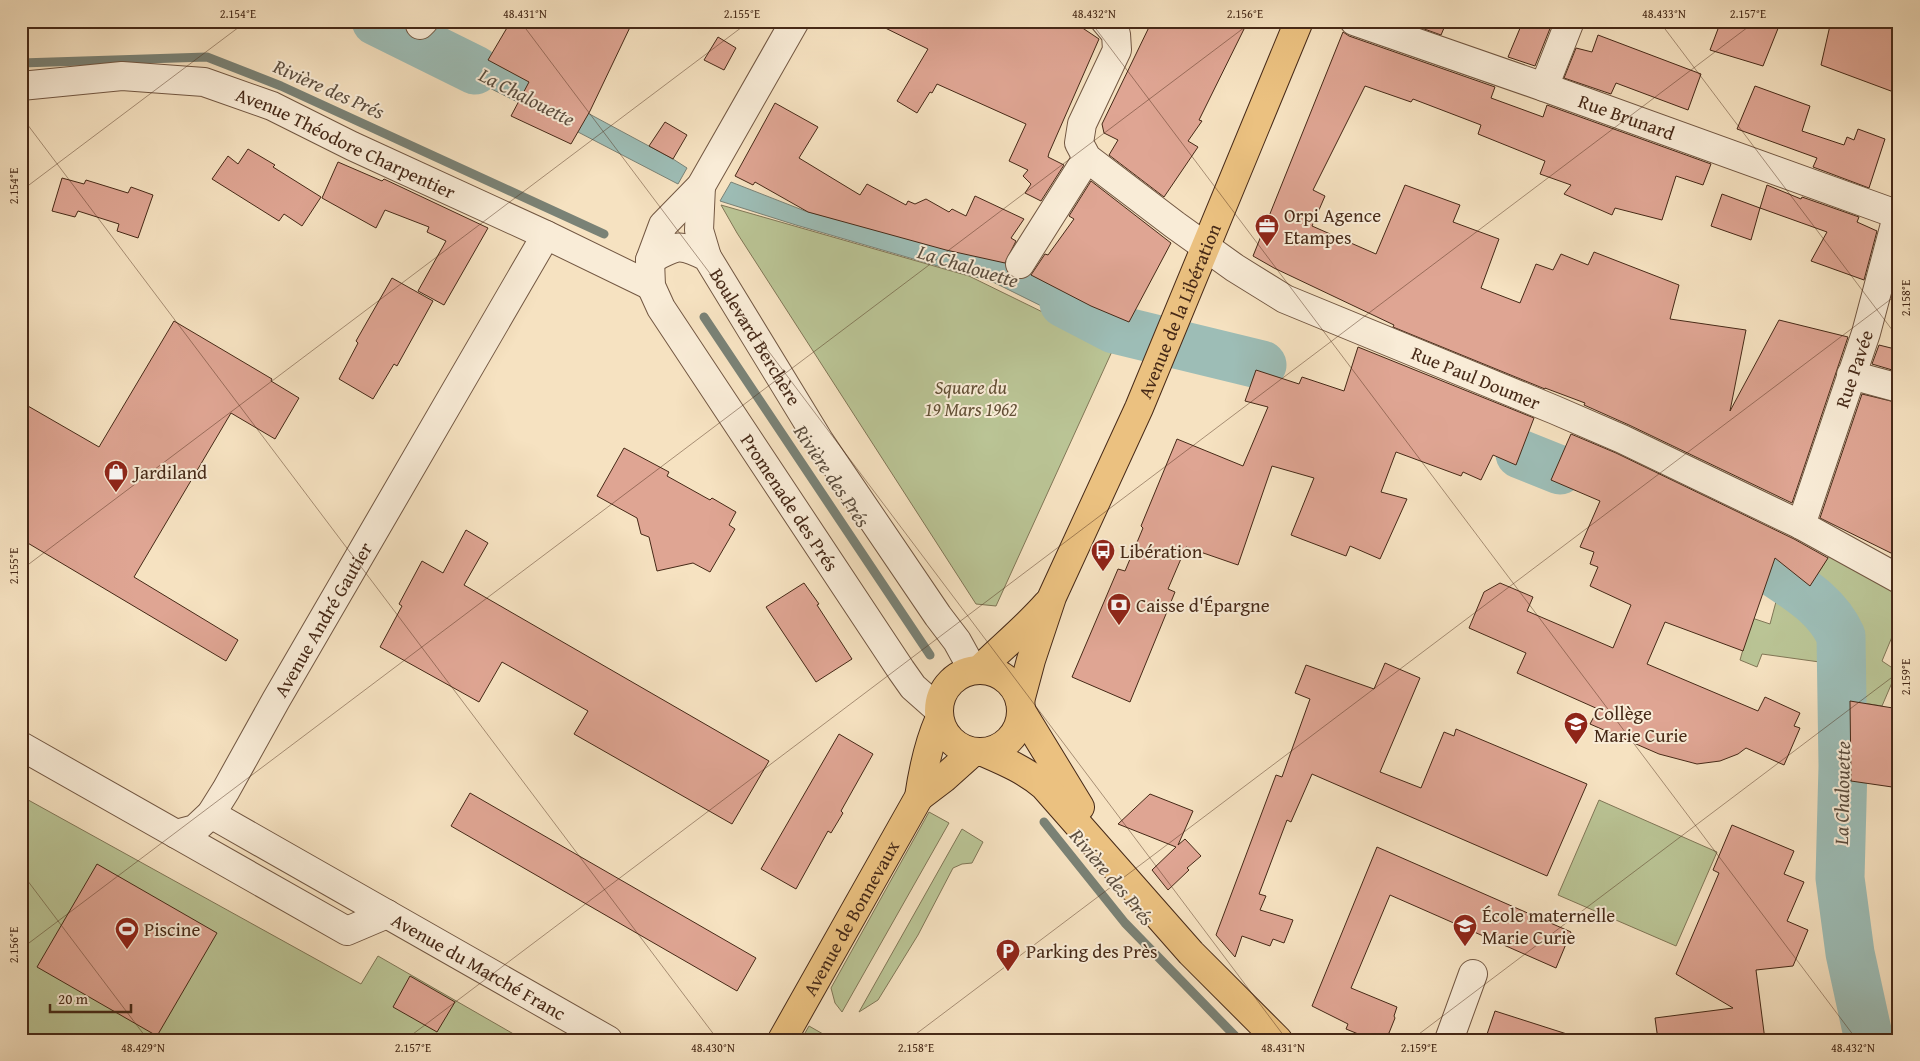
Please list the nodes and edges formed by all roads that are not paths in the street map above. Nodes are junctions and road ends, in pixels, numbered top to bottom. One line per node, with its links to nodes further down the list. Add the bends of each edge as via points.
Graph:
1 (795, 21): 9 (street)
2 (1299, 21): 12 (main road, Avenue de la Libération)
3 (1354, 21): 7 (street, Rue Brunard)
4 (1570, 21): 7 (street)
5 (1110, 28): 8 (street, via 1117,50 1082,124)
6 (21, 86): 11 (street, Avenue Théodore Charpentier, via 122,76 204,82 272,106)
7 (1544, 87): 10 (street, Rue Brunard)
8 (1083, 150): 12 (street, Rue Paul Doumer, via 1175,226); 14 (street)
9 (701, 186): 13 (street, via 699,230); 15 (street, via 664,223)
10 (1898, 213): 16 (street, Rue Pavée)
11 (546, 235): 15 (street, Avenue Théodore Charpentier); 29 (street, Avenue André Gautier)
12 (1205, 246): 18 (street, Rue Paul Doumer, via 1285,299 1622,439); 20 (main road, Avenue de la Libération, via 1102,492)
13 (706, 257): 15 (street, Boulevard Berchère, via 686,246 670,248); 22 (street, Boulevard Berchère, via 820,442)
14 (1020, 264)
15 (650, 273): 25 (street, Promenade des Prés, via 661,308 901,670)
16 (1851, 376): 17 (street); 18 (street, Rue Pavée)
17 (1899, 388)
18 (1801, 525): 19 (street, Rue Paul Doumer)
19 (1899, 579)
20 (1052, 597): 21 (main road, Avenue de la Libération, via 1031,622); 24 (main road, Avenue de la Libération, via 1031,660)
21 (1014, 635): 22 (street, via 988,645); 23 (main road, Avenue de la Libération)
22 (957, 640): 23 (street, Boulevard Berchère)
23 (976, 670): 24 (main road, via 993,672 1005,678 1015,688); 25 (main road, via 957,677 945,688)
24 (1021, 707): 27 (main road, via 1018,729 1013,736 1000,748); 31 (main road, via 1058,773)
25 (939, 715): 27 (main road, via 946,735 952,741); 28 (main road, Avenue de Bonnevaux, via 923,768)
26 (21, 746): 30 (street)
27 (978, 752): 28 (main road, Avenue de Bonnevaux); 31 (main road, via 1017,767 1044,786)
28 (919, 797): 35 (main road, Avenue de Bonnevaux)
29 (210, 814): 30 (street, Avenue André Gautier, via 195,829); 32 (street)
30 (176, 834): 32 (street, Avenue du Marché Franc, via 347,931)
31 (1131, 883): 36 (main road, via 1191,953)
32 (387, 914): 34 (street, Avenue du Marché Franc)
33 (1473, 974): 37 (street)
34 (608, 1040)
35 (782, 1040)
36 (1278, 1040)
37 (1449, 1040)

